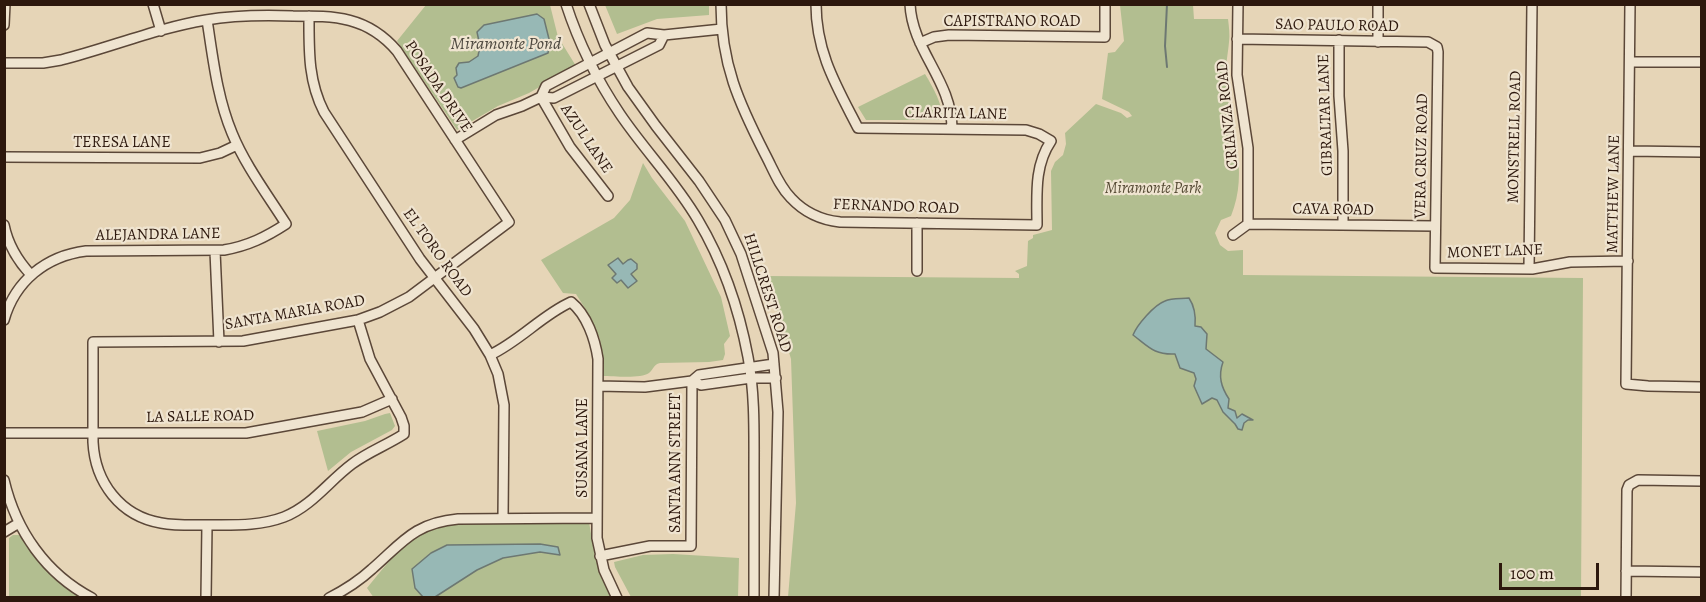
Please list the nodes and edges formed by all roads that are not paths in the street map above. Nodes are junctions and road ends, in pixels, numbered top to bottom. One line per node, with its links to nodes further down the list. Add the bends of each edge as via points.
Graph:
1 (5, 4): 15 (street)
2 (153, 4): 17 (street)
3 (566, 4): 25 (street, HILLCREST ROAD)
4 (589, 4): 24 (street, HILLCREST ROAD)
5 (721, 4): 16 (street, FERNANDO ROAD)
6 (816, 4): 32 (street, CLARITA LANE, via 824,58 858,128)
7 (910, 4): 22 (street)
8 (1105, 4): 22 (street, CAPISTRANO ROAD, via 1105,37 949,35)
9 (1238, 4): 19 (street, CRIANZA ROAD)
10 (1378, 4): 21 (street)
11 (1532, 4): 50 (street, MONSTRELL ROAD)
12 (1630, 4): 26 (street, MATTHEW LANE)
13 (309, 16): 14 (street, POSADA DRIVE); 33 (street, POSADA DRIVE, via 350,20 385,39); 53 (street, EL TORO ROAD, via 310,69 320,104)
14 (207, 20): 17 (street, POSADA DRIVE); 34 (street, via 220,95)
15 (4, 25)
16 (722, 29): 18 (street); 40 (street, FERNANDO ROAD, via 737,96 790,198 812,214 834,221)
17 (161, 31): 28 (street, POSADA DRIVE, via 61,60)
18 (664, 35): 24 (street, via 647,33); 29 (street, via 659,45)
19 (1237, 39): 20 (street, SAO PAULO ROAD); 41 (street, CRIANZA ROAD, via 1237,83 1249,159)
20 (1339, 40): 21 (street, SAO PAULO ROAD); 44 (street, GIBRALTAR LANE)
21 (1378, 42): 23 (street, SAO PAULO ROAD)
22 (920, 43): 32 (street, via 947,97)
23 (1435, 45): 45 (street, VERA CRUZ ROAD)
24 (609, 52): 25 (street); 29 (street, HILLCREST ROAD)
25 (589, 62): 30 (street, HILLCREST ROAD); 31 (street, via 546,86)
26 (1630, 62): 27 (street); 35 (street, MATTHEW LANE)
27 (1701, 62)
28 (4, 63)
29 (616, 65): 30 (street); 58 (street, HILLCREST ROAD, via 640,105 725,220 741,254)
30 (596, 76): 31 (street, via 554,98); 59 (street, HILLCREST ROAD, via 681,193 707,236 734,299)
31 (541, 97): 33 (street, via 490,117); 38 (street, AZUL LANE, via 570,147)
32 (952, 129): 43 (street, CLARITA LANE, via 1031,131 1051,141 1038,172)
33 (455, 140): 39 (street, POSADA DRIVE)
34 (237, 145): 37 (street, TERESA LANE, via 200,158); 47 (street, ALEJANDRA LANE, via 286,224 250,244)
35 (1629, 151): 36 (street); 48 (street, MATTHEW LANE)
36 (1701, 152)
37 (4, 157)
38 (608, 196)
39 (508, 222): 53 (street, SANTA MARIA ROAD)
40 (917, 223): 43 (street, FERNANDO ROAD); 51 (street)
41 (1248, 224): 44 (street, CAVA ROAD); 46 (street)
42 (4, 225): 52 (street, via 12,250)
43 (1037, 225)
44 (1342, 225): 45 (street, CAVA ROAD)
45 (1436, 226): 49 (street, VERA CRUZ ROAD)
46 (1233, 235)
47 (215, 251): 52 (street, ALEJANDRA LANE, via 86,251 57,258); 56 (street)
48 (1628, 261): 50 (street, MONET LANE, via 1570,262); 64 (street, MATTHEW LANE, via 1626,384)
49 (1435, 268): 50 (street, MONET LANE)
50 (1529, 269)
51 (917, 271)
52 (31, 275): 54 (street, ALEJANDRA LANE, via 15,294)
53 (435, 278): 55 (street, SANTA MARIA ROAD, via 401,302); 57 (street, EL TORO ROAD)
54 (4, 320)
55 (358, 320): 56 (street, SANTA MARIA ROAD); 65 (street, via 370,359)
56 (219, 342): 67 (street, SANTA MARIA ROAD, via 93,342)
57 (490, 355): 63 (street, SUSANA LANE, via 571,302 585,319 595,343); 71 (street, EL TORO ROAD, via 504,405)
58 (774, 364): 59 (street); 61 (street, HILLCREST ROAD)
59 (749, 367): 60 (street, HILLCREST ROAD); 62 (street, via 699,375)
60 (751, 378): 61 (street); 62 (street, via 701,385); 82 (street, HILLCREST ROAD)
61 (776, 378): 83 (street, HILLCREST ROAD)
62 (692, 381): 63 (street, via 645,387); 75 (street, SANTA ANN STREET, via 691,546 643,547)
63 (598, 386): 70 (street, SUSANA LANE)
64 (1701, 387)
65 (392, 399): 67 (street, LA SALLE ROAD, via 362,412 259,431); 73 (street, via 404,434 359,459 314,499 267,522)
66 (4, 433): 67 (street, LA SALLE ROAD)
67 (93, 433): 73 (street, via 99,474 123,506 143,519 159,523)
68 (4, 480): 72 (street)
69 (1701, 481): 76 (street, via 1638,480 1630,484)
70 (597, 518): 71 (street); 75 (street, SUSANA LANE)
71 (503, 519): 80 (street, via 456,519 425,527 404,539 363,577)
72 (19, 523): 74 (street); 78 (street, via 52,569)
73 (207, 525): 79 (street)
74 (4, 532)
75 (600, 556): 81 (street, SUSANA LANE)
76 (1626, 572): 77 (street); 84 (street)
77 (1701, 572)
78 (92, 597)
79 (206, 597)
80 (329, 597)
81 (617, 597)
82 (754, 597)
83 (774, 597)
84 (1626, 597)

